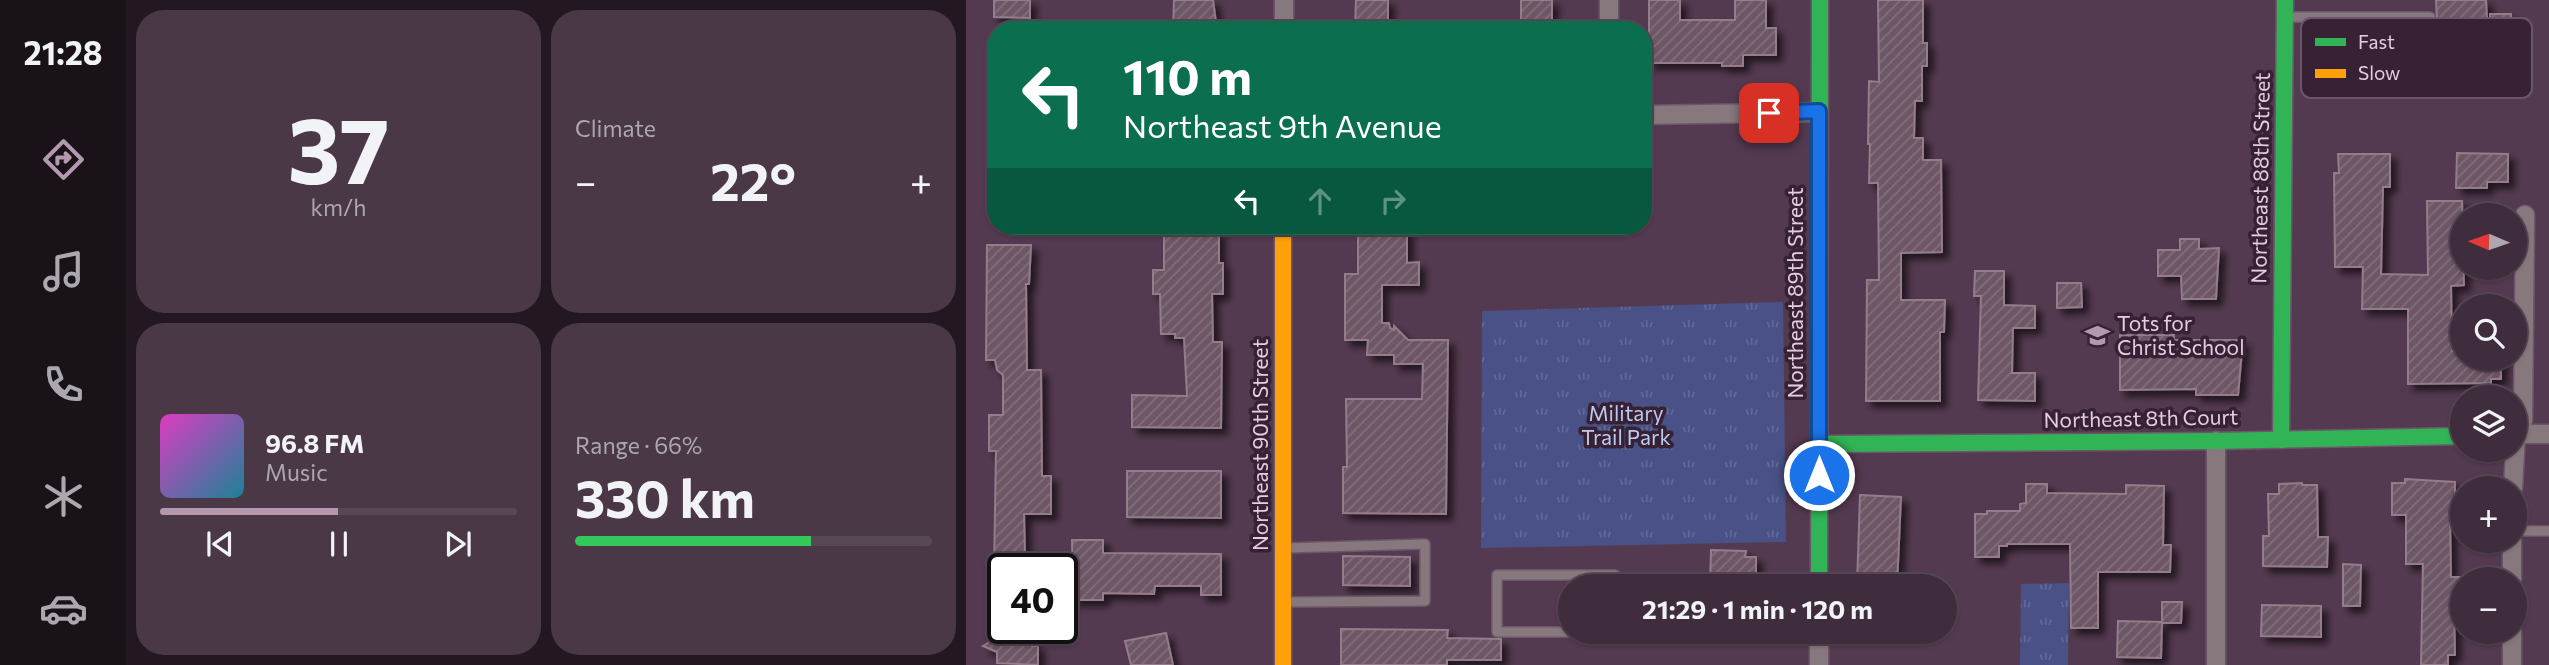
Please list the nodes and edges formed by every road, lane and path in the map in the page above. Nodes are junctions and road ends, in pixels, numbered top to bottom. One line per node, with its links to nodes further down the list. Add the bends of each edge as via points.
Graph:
1 (1284, 0): 7 (street)
2 (1609, 0): 8 (street)
3 (1820, 0): 9 (street, Northeast 89th Street)
4 (2285, 0): 5 (street, Northeast 88th Street)
5 (2285, 17): 6 (lane); 17 (street, Northeast 88th Street)
6 (2430, 17)
7 (1284, 21)
8 (1609, 21)
9 (1819, 111): 10 (street); 19 (street, Northeast 89th Street)
10 (1652, 115)
11 (1283, 235): 22 (street, Northeast 90th Street)
12 (2524, 280): 13 (street)
13 (2523, 385)
14 (2527, 434): 15 (street)
15 (2549, 434)
16 (2450, 436): 17 (street, Northeast 8th Court)
17 (2281, 440): 18 (street, Northeast 8th Court)
18 (2216, 441): 19 (street, Northeast 8th Court); 31 (street)
19 (1819, 444): 23 (street, Northeast 89th Street)
20 (2527, 531): 21 (lane)
21 (2549, 531)
22 (1284, 548): 25 (street, Northeast 90th Street); 25 (lane, via 1425,544 1425,601)
23 (1819, 574)
24 (1558, 575): 26 (lane, via 1497,575 1497,632)
25 (1283, 602): 29 (street, Northeast 90th Street)
26 (1558, 632)
27 (1819, 644): 30 (street)
28 (2512, 644): 32 (street)
29 (1283, 665)
30 (1819, 665)
31 (2216, 665)
32 (2512, 665)

